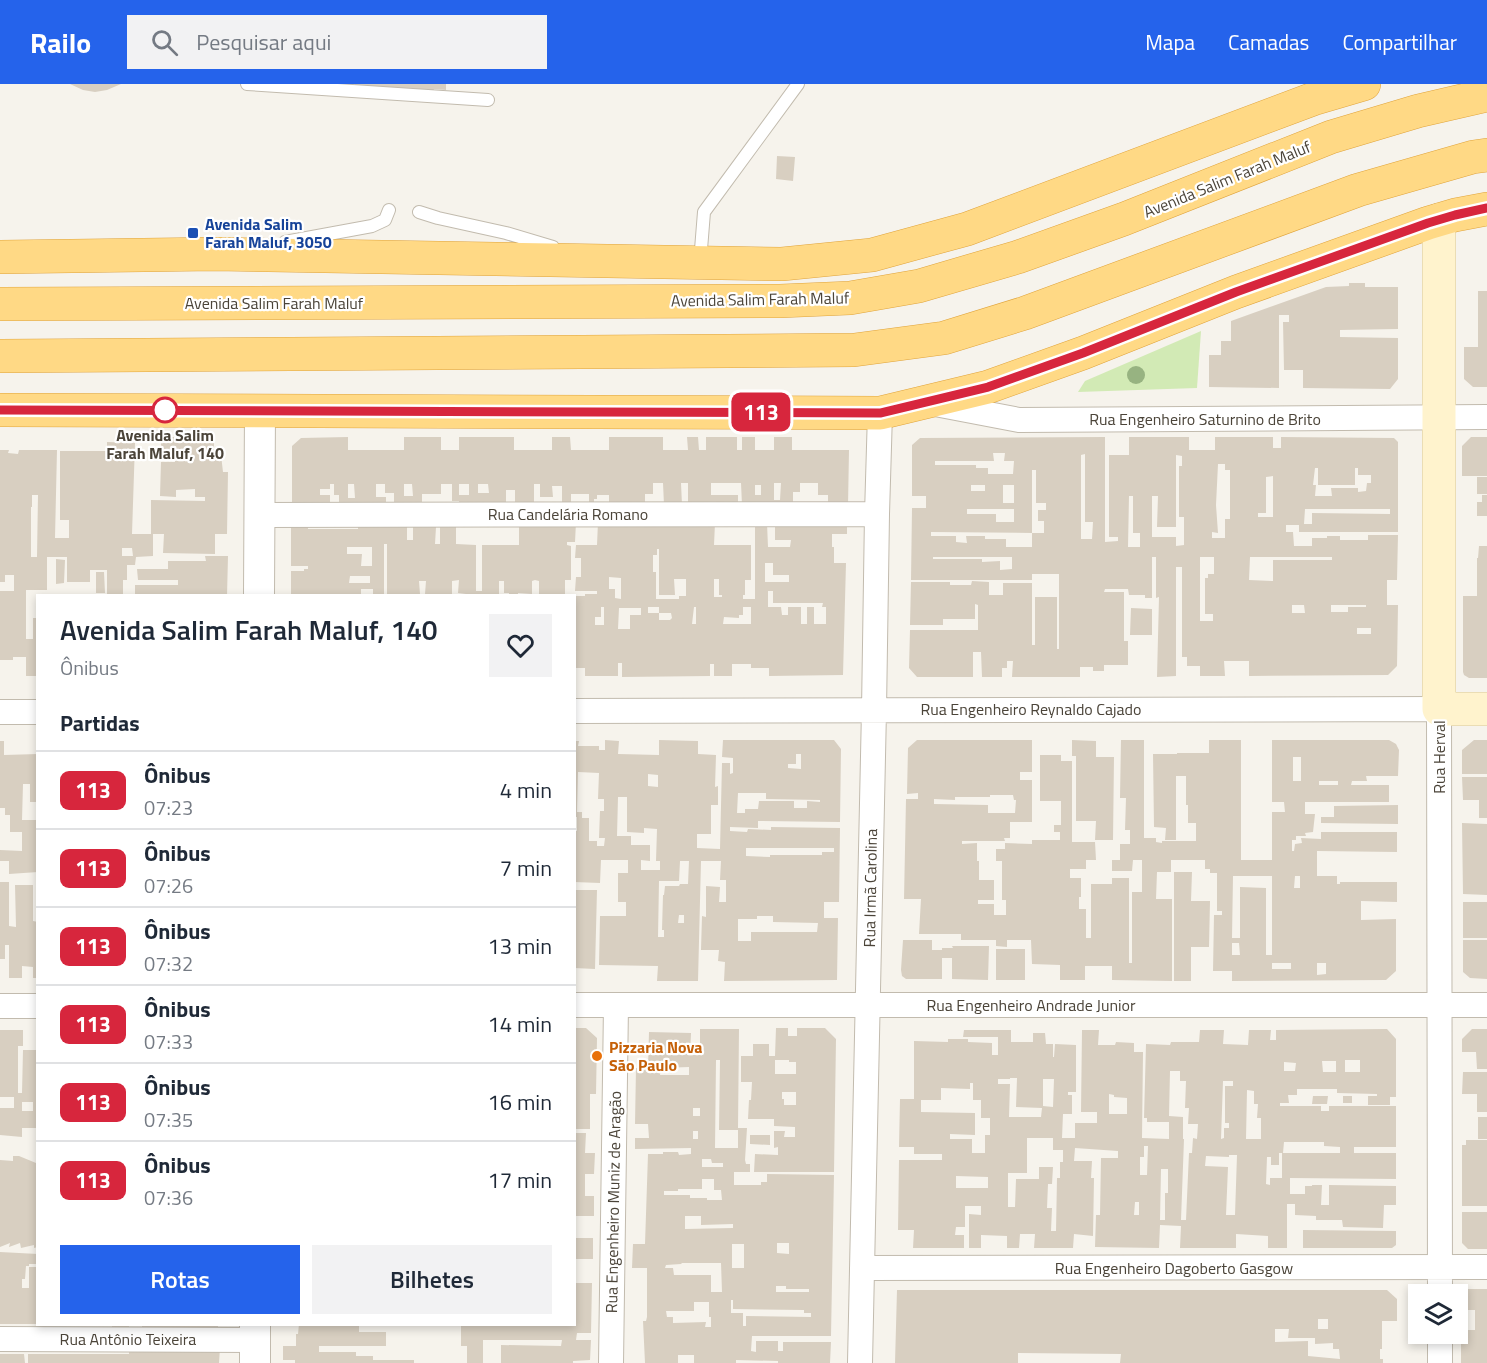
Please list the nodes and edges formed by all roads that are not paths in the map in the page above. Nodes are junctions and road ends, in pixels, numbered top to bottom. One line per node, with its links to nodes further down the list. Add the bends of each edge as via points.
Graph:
1 (247, 84): 5 (lane)
2 (798, 84): 14 (lane, via 704,212)
3 (1364, 84): 14 (highway, via 1313,99 967,229 872,255 782,264)
4 (1487, 95): 15 (highway, Avenida Salim Farah Maluf, via 1331,137 1017,257 919,286 850,298)
5 (488, 100)
6 (1487, 155): 16 (highway, via 1358,190 1025,313 944,338 854,350)
7 (1487, 208): 10 (highway)
8 (389, 210): 11 (lane, via 386,220 372,226)
9 (419, 212): 13 (lane)
10 (1439, 220): 17 (highway, via 988,387); 21 (main road, Rua Herval)
11 (215, 255): 12 (highway); 13 (highway)
12 (0, 257)
13 (598, 261): 14 (highway)
14 (700, 262)
15 (0, 304)
16 (0, 356)
17 (924, 402): 20 (highway); 21 (street, Rua Engenheiro Saturnino de Brito, via 1019,420)
18 (0, 410): 19 (highway)
19 (260, 410): 20 (highway); 24 (street)
20 (880, 413): 23 (street, Rua Irmã Carolina)
21 (1439, 417): 22 (street, Rua Engenheiro Saturnino de Brito); 26 (main road, Rua Herval)
22 (1487, 417)
23 (877, 514): 24 (street, Rua Candelária Romano); 28 (street, Rua Irmã Carolina)
24 (259, 515): 25 (street)
25 (259, 594)
26 (1439, 709): 27 (main road, Rua Engenheiro Reynaldo Cajado); 28 (street, Rua Engenheiro Reynaldo Cajado); 35 (street, Rua Herval)
27 (1487, 709)
28 (874, 710): 29 (street, Rua Engenheiro Reynaldo Cajado); 34 (street, Rua Irmã Carolina)
29 (576, 711)
30 (0, 712): 31 (street)
31 (36, 712)
32 (576, 1005): 33 (street, Rua Engenheiro Andrade Junior)
33 (616, 1005): 34 (street, Rua Engenheiro Andrade Junior); 46 (street, Rua Engenheiro Muniz de Aragão)
34 (868, 1005): 35 (street, Rua Engenheiro Andrade Junior); 41 (street, Rua Irmã Carolina)
35 (1440, 1005): 36 (street, Rua Engenheiro Andrade Junior); 39 (street, Rua Herval)
36 (1487, 1005)
37 (0, 1006): 38 (street)
38 (36, 1006)
39 (1440, 1267): 40 (street, Rua Engenheiro Dagoberto Gasgow); 41 (street, Rua Engenheiro Dagoberto Gasgow); 42 (street, Rua Herval)
40 (1487, 1267)
41 (862, 1268): 47 (street, Rua Irmã Carolina)
42 (1440, 1284)
43 (0, 1339): 44 (street, Rua Antônio Teixeira)
44 (255, 1343)
45 (1440, 1344): 48 (street)
46 (611, 1363)
47 (860, 1363)
48 (1440, 1363)

